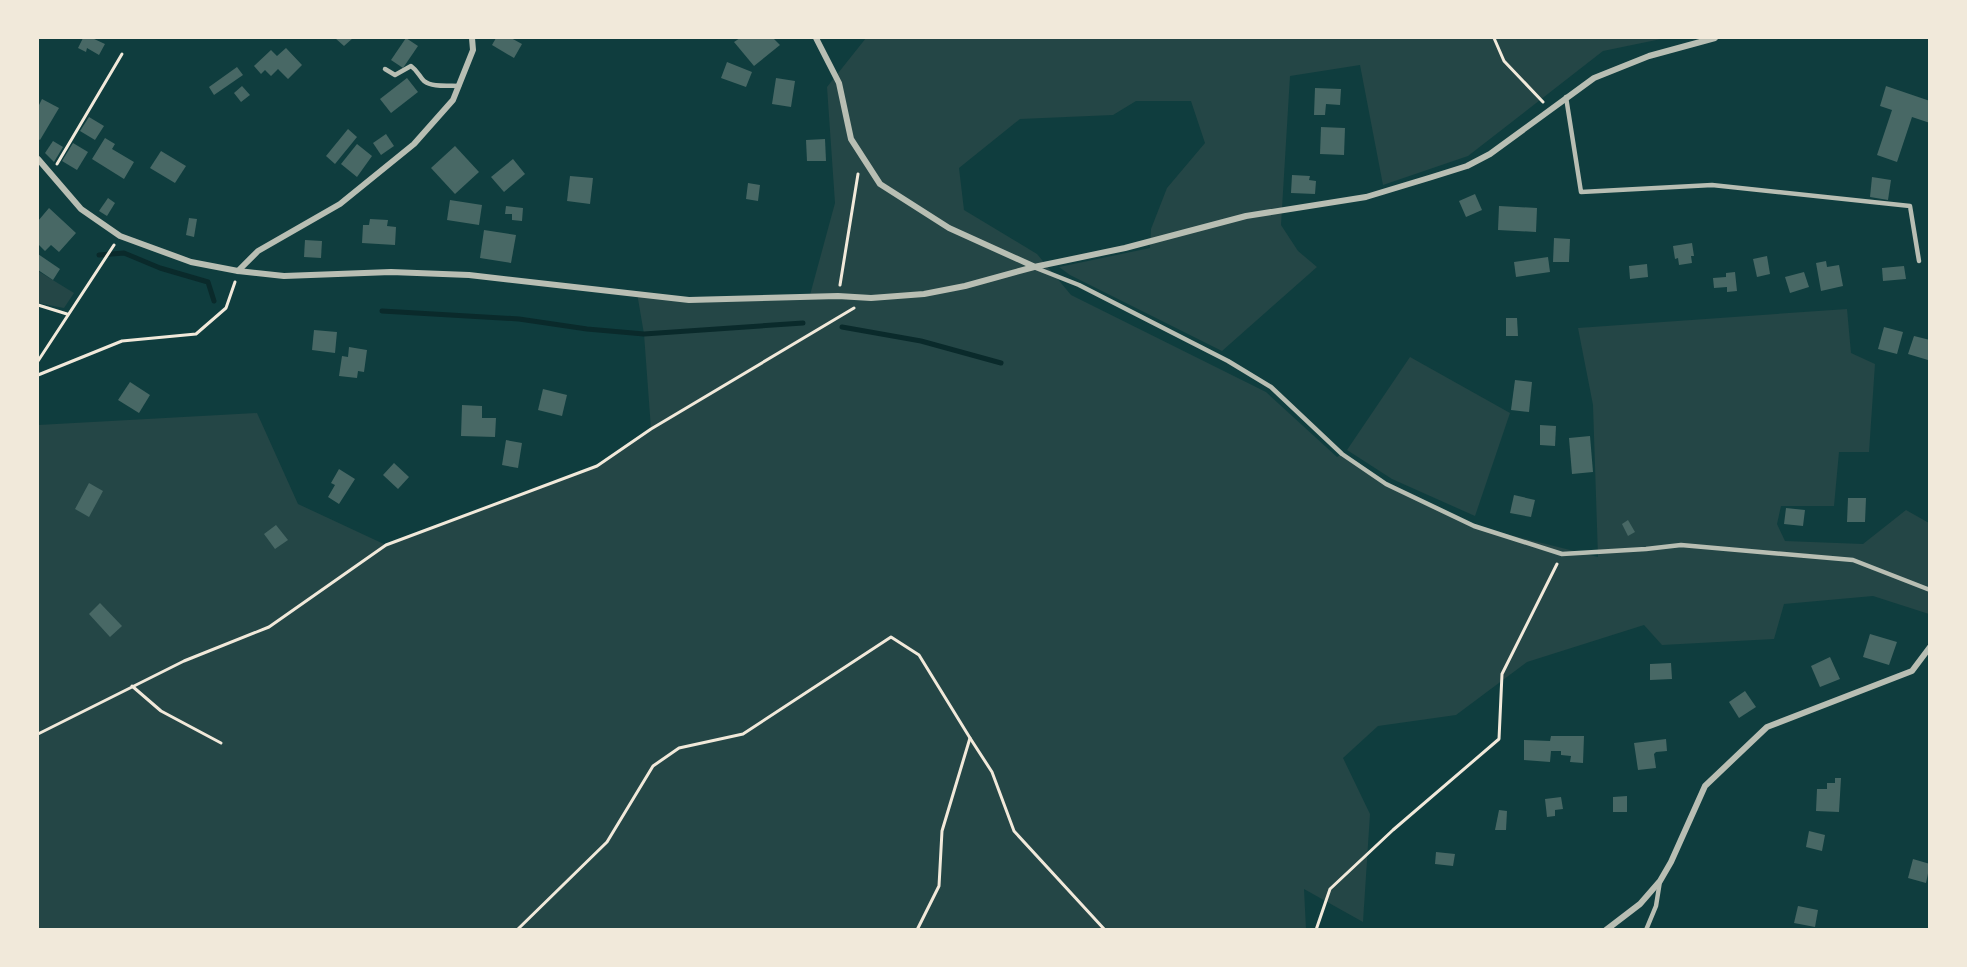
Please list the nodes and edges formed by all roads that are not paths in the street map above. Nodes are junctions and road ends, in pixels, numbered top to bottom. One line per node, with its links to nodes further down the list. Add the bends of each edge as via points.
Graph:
1 (472, 38): 5 (street, via 473,51)
2 (816, 38): 9 (street, via 839,83 851,140 880,184 949,228)
3 (1714, 38): 6 (street, via 1649,56 1594,78)
4 (385, 69): 5 (lane, via 395,75 411,66 431,85)
5 (459, 86): 10 (street, via 453,100 414,144 340,204 258,251)
6 (1566, 97): 8 (lane, via 1581,192 1712,185 1910,206); 9 (street, via 1490,154 1467,166 1366,197 1246,216)
7 (38, 159): 10 (street, via 81,209 120,236 191,262)
8 (1919, 261)
9 (1034, 267): 10 (street, via 924,294 689,300 469,275 391,272 284,276); 11 (lane, via 1090,290 1228,361 1271,387 1342,454 1386,484 1474,526 1562,554 1681,545 1853,560)
10 (238, 271)
11 (1929, 590)
12 (1929, 647): 13 (street, via 1912,671 1767,727 1705,786)
13 (1660, 881): 14 (street, via 1640,904); 15 (lane, via 1656,906)
14 (1606, 930)
15 (1646, 930)

